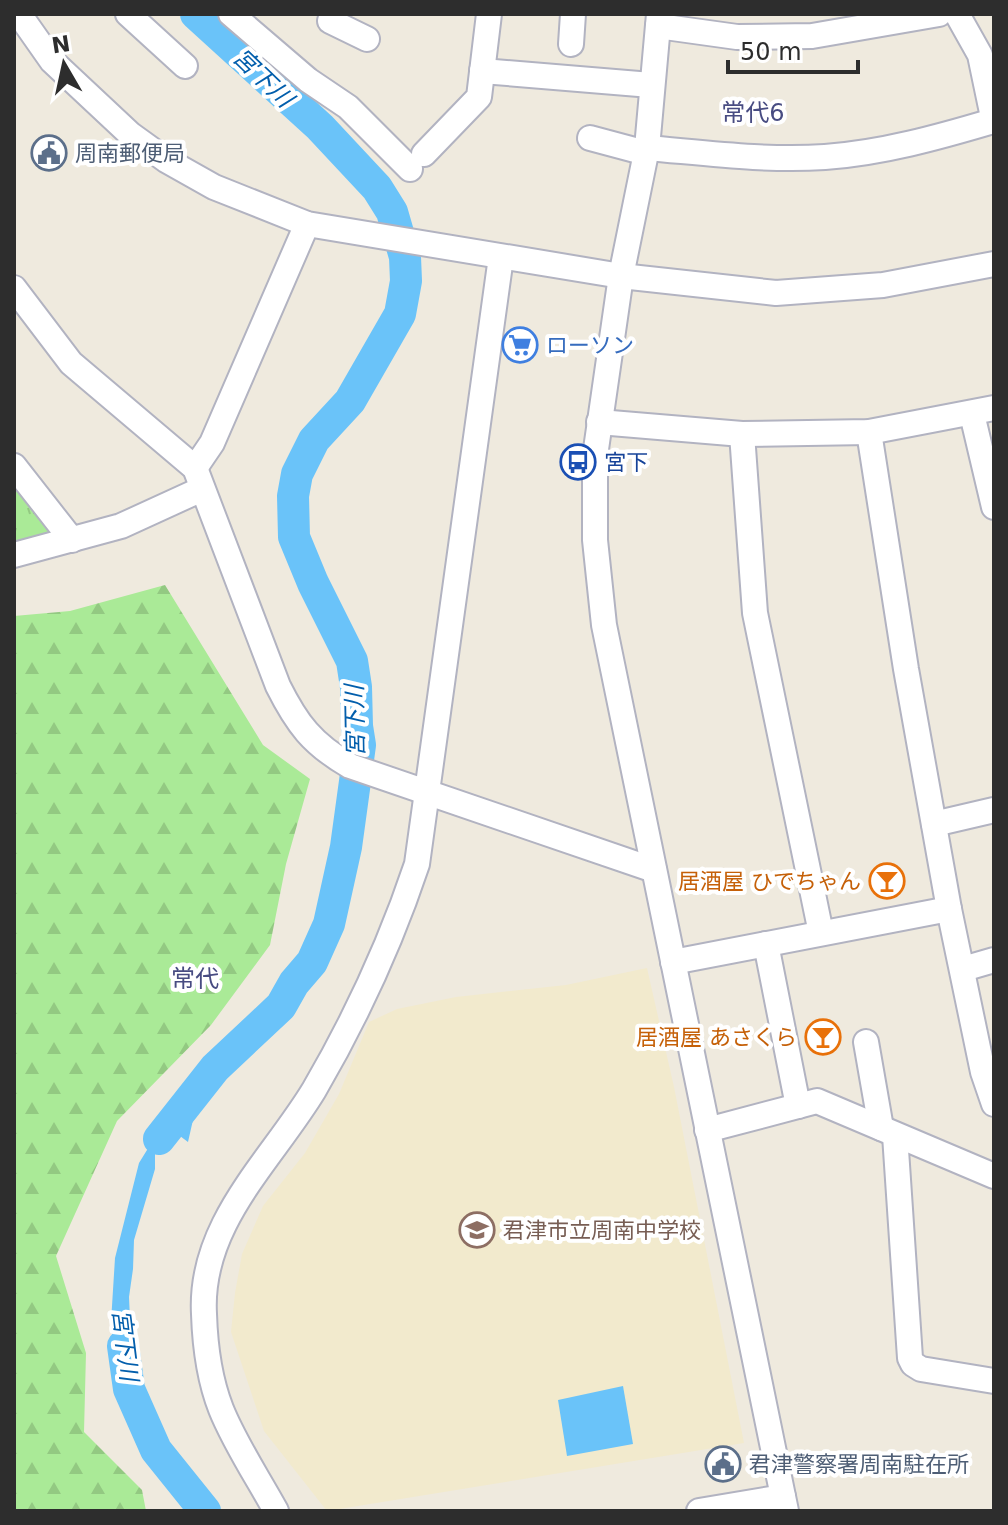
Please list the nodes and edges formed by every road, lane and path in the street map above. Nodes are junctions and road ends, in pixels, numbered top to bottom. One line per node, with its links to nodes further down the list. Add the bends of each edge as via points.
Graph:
1 (19, 14): 19 (street, via 52,61 130,134 214,187)
2 (128, 14): 13 (street)
3 (231, 14): 14 (street, via 417,162 479,97)
4 (332, 14): 11 (street, via 330,21)
5 (489, 14): 14 (street)
6 (573, 14): 12 (street)
7 (939, 14): 9 (street)
8 (957, 14): 16 (street, via 980,55)
9 (908, 17): 10 (street, via 812,36 737,37)
10 (659, 20): 15 (street)
11 (367, 39)
12 (571, 44)
13 (185, 66)
14 (482, 71): 15 (street)
15 (651, 85): 18 (street)
16 (994, 122): 18 (street, via 826,157)
17 (590, 138): 18 (street)
18 (646, 151): 22 (street)
19 (307, 224): 20 (street); 29 (street)
20 (501, 257): 22 (street); 33 (street)
21 (994, 264): 22 (street, via 883,285 776,293)
22 (621, 276): 25 (street)
23 (14, 288): 29 (street, via 71,363)
24 (983, 411): 26 (street); 30 (street)
25 (599, 422): 27 (street); 36 (street, via 593,495 598,587)
26 (869, 432): 27 (street); 35 (street)
27 (742, 434): 38 (street, via 755,613)
28 (14, 466): 31 (street)
29 (198, 478): 31 (street, via 121,526); 33 (street, via 291,711 324,751 350,766)
30 (994, 507)
31 (72, 540): 32 (street)
32 (14, 555)
33 (426, 791): 36 (street); 51 (street, via 417,864 373,977 315,1088 224,1222 210,1262 204,1312 213,1382 222,1411)
34 (994, 810): 35 (street)
35 (934, 824): 37 (street)
36 (654, 870): 41 (street)
37 (949, 909): 38 (street); 42 (street)
38 (821, 933): 39 (street)
39 (766, 944): 41 (street); 45 (street)
40 (994, 960): 42 (street)
41 (673, 962): 46 (street)
42 (963, 969): 44 (street)
43 (866, 1042): 47 (street)
44 (994, 1104)
45 (798, 1106): 46 (street); 47 (street, via 817,1101)
46 (707, 1130): 50 (street)
47 (888, 1132): 48 (street); 49 (street, via 910,1358 921,1369)
48 (994, 1176)
49 (994, 1381)
50 (784, 1504): 52 (street)
51 (276, 1511)
52 (699, 1511)

